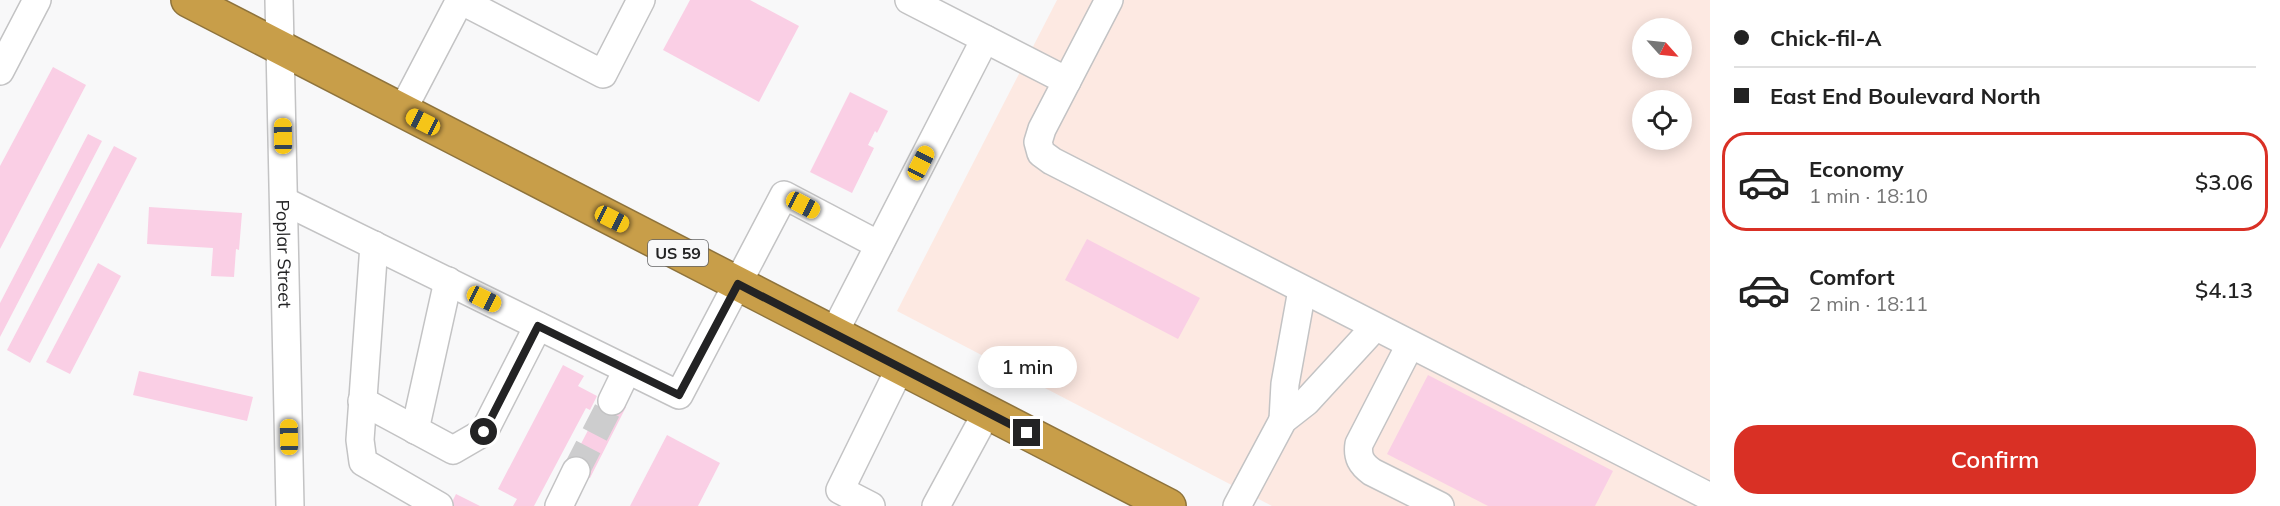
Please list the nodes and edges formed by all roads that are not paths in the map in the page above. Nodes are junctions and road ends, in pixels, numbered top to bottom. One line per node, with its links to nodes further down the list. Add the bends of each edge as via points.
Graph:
1 (37, 0): 9 (street)
2 (188, 0): 8 (highway, US 59)
3 (279, 0): 8 (street, Poplar Street)
4 (641, 0): 11 (street, via 603,74 460,0)
5 (909, 0): 7 (street)
6 (1109, 0): 10 (street)
7 (985, 39): 10 (street); 14 (street)
8 (281, 49): 11 (highway, US 59); 12 (street, Poplar Street)
9 (0, 71)
10 (1068, 81): 17 (street, via 1042,129 1038,142 1041,153)
11 (402, 111): 16 (highway, US 59)
12 (284, 201): 13 (street); 31 (street, Poplar Street)
13 (375, 245): 15 (street); 25 (street)
14 (879, 245): 16 (street, via 783,195); 20 (street)
15 (448, 281): 18 (street); 28 (street)
16 (738, 284): 20 (highway, US 59); 23 (street, via 679,395)
17 (1302, 290): 19 (street); 27 (street, via 1285,384)
18 (538, 326): 23 (street); 28 (street, via 484,432 453,450)
19 (1375, 327): 21 (street); 27 (street, via 1306,402)
20 (834, 333): 22 (highway, US 59)
21 (1410, 345): 30 (street); 38 (street, via 1359,444 1358,454 1363,466 1372,472)
22 (900, 368): 26 (highway, US 59); 34 (street, via 840,490)
23 (627, 370): 24 (street)
24 (612, 400)
25 (362, 401): 28 (street); 32 (street, via 363,462)
26 (987, 412): 35 (street); 36 (highway, US 59)
27 (1283, 420): 37 (street)
28 (415, 430)
29 (576, 471): 33 (street)
30 (1706, 500)
31 (290, 506)
32 (439, 506)
33 (559, 506)
34 (872, 506)
35 (936, 506)
36 (1169, 506)
37 (1237, 506)
38 (1440, 506)

